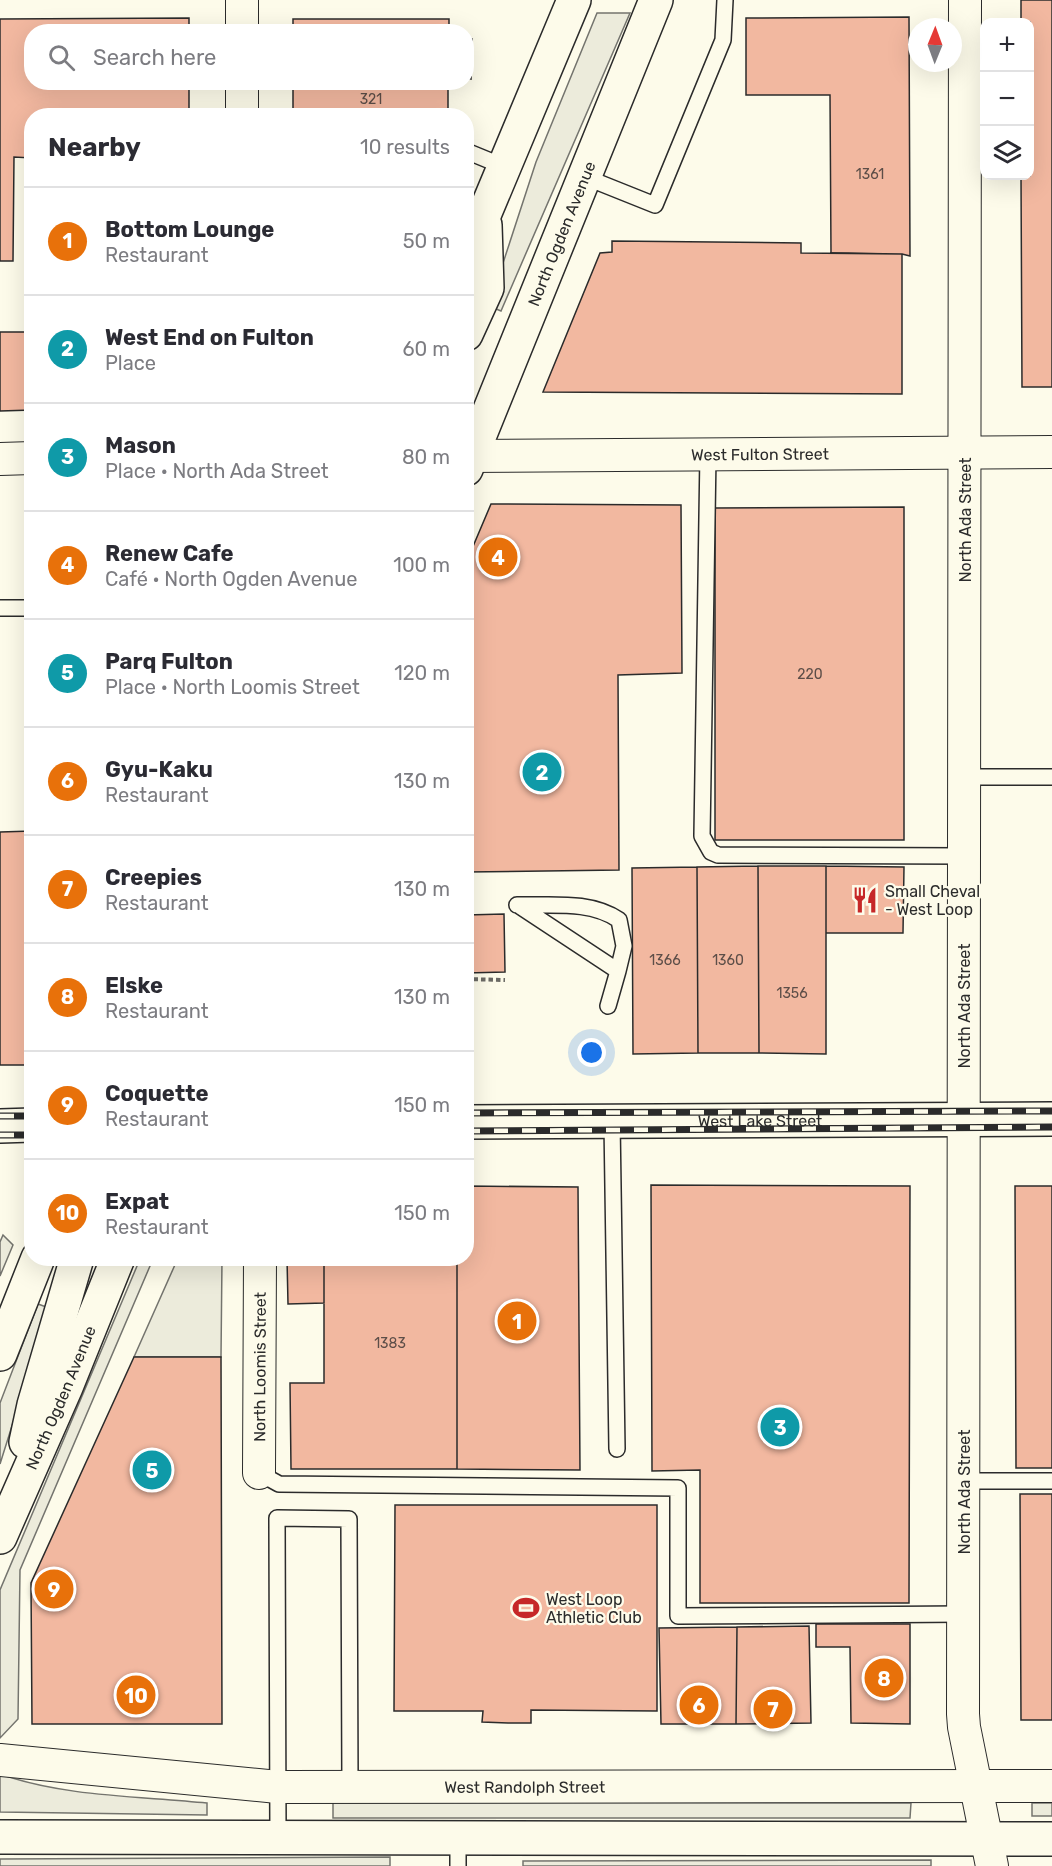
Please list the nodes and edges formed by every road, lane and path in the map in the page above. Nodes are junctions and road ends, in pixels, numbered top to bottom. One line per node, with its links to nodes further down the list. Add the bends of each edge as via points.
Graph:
1 (242, 0): 6 (street)
2 (574, 0): 10 (main road)
3 (656, 0): 11 (main road, North Ogden Avenue)
4 (725, 0): 11 (lane, via 723,40 655,205)
5 (965, 0): 15 (street, North Ada Street)
6 (242, 24)
7 (242, 90): 8 (street)
8 (242, 108)
9 (474, 154): 10 (lane)
10 (505, 166): 12 (main road)
11 (585, 177): 14 (main road, North Ogden Avenue)
12 (476, 214): 13 (main road, via 487,288)
13 (474, 316)
14 (474, 445)
15 (965, 452): 16 (street, West Fulton Street); 17 (street, West Fulton Street); 23 (street, North Ada Street)
16 (1052, 452)
17 (708, 454): 20 (street, West Fulton Street); 25 (lane, via 702,836 711,852)
18 (24, 458): 19 (street)
19 (0, 459)
20 (474, 460)
21 (0, 608): 22 (lane)
22 (24, 608)
23 (964, 777): 24 (lane); 25 (street, North Ada Street)
24 (1052, 777)
25 (964, 856): 30 (street, North Ada Street)
26 (618, 971): 26 (lane, via 517,905 587,906 608,912 619,920 624,946); 29 (lane)
27 (474, 979): 28 (path)
28 (505, 980)
29 (608, 1006)
30 (964, 1118): 31 (main road, West Lake Street); 33 (main road, West Lake Street); 43 (street, North Ada Street)
31 (1052, 1119)
32 (474, 1122): 33 (main road, West Lake Street)
33 (612, 1122): 41 (lane)
34 (24, 1125): 35 (main road)
35 (0, 1126)
36 (35, 1266): 40 (main road)
37 (75, 1266): 45 (main road, via 34,1405)
38 (115, 1266): 45 (main road, North Ogden Avenue)
39 (260, 1266): 42 (street, North Loomis Street)
40 (0, 1354)
41 (617, 1449)
42 (260, 1473): 46 (lane, via 279,1484 678,1488 678,1616)
43 (964, 1481): 44 (lane); 46 (street, North Ada Street)
44 (1052, 1481)
45 (6, 1523)
46 (964, 1614): 48 (street, North Ada Street, via 964,1727)
47 (0, 1760): 50 (street, West Randolph Street)
48 (975, 1785): 49 (street, West Randolph Street); 51 (street, West Randolph Street); 56 (street, North Ada Street)
49 (1052, 1785)
50 (278, 1787): 51 (street, West Randolph Street); 51 (lane, via 277,1518 349,1519); 53 (lane)
51 (350, 1788)
52 (0, 1837): 53 (main road)
53 (278, 1838): 55 (main road)
54 (1052, 1839): 56 (main road)
55 (458, 1852): 56 (main road)
56 (989, 1853)

